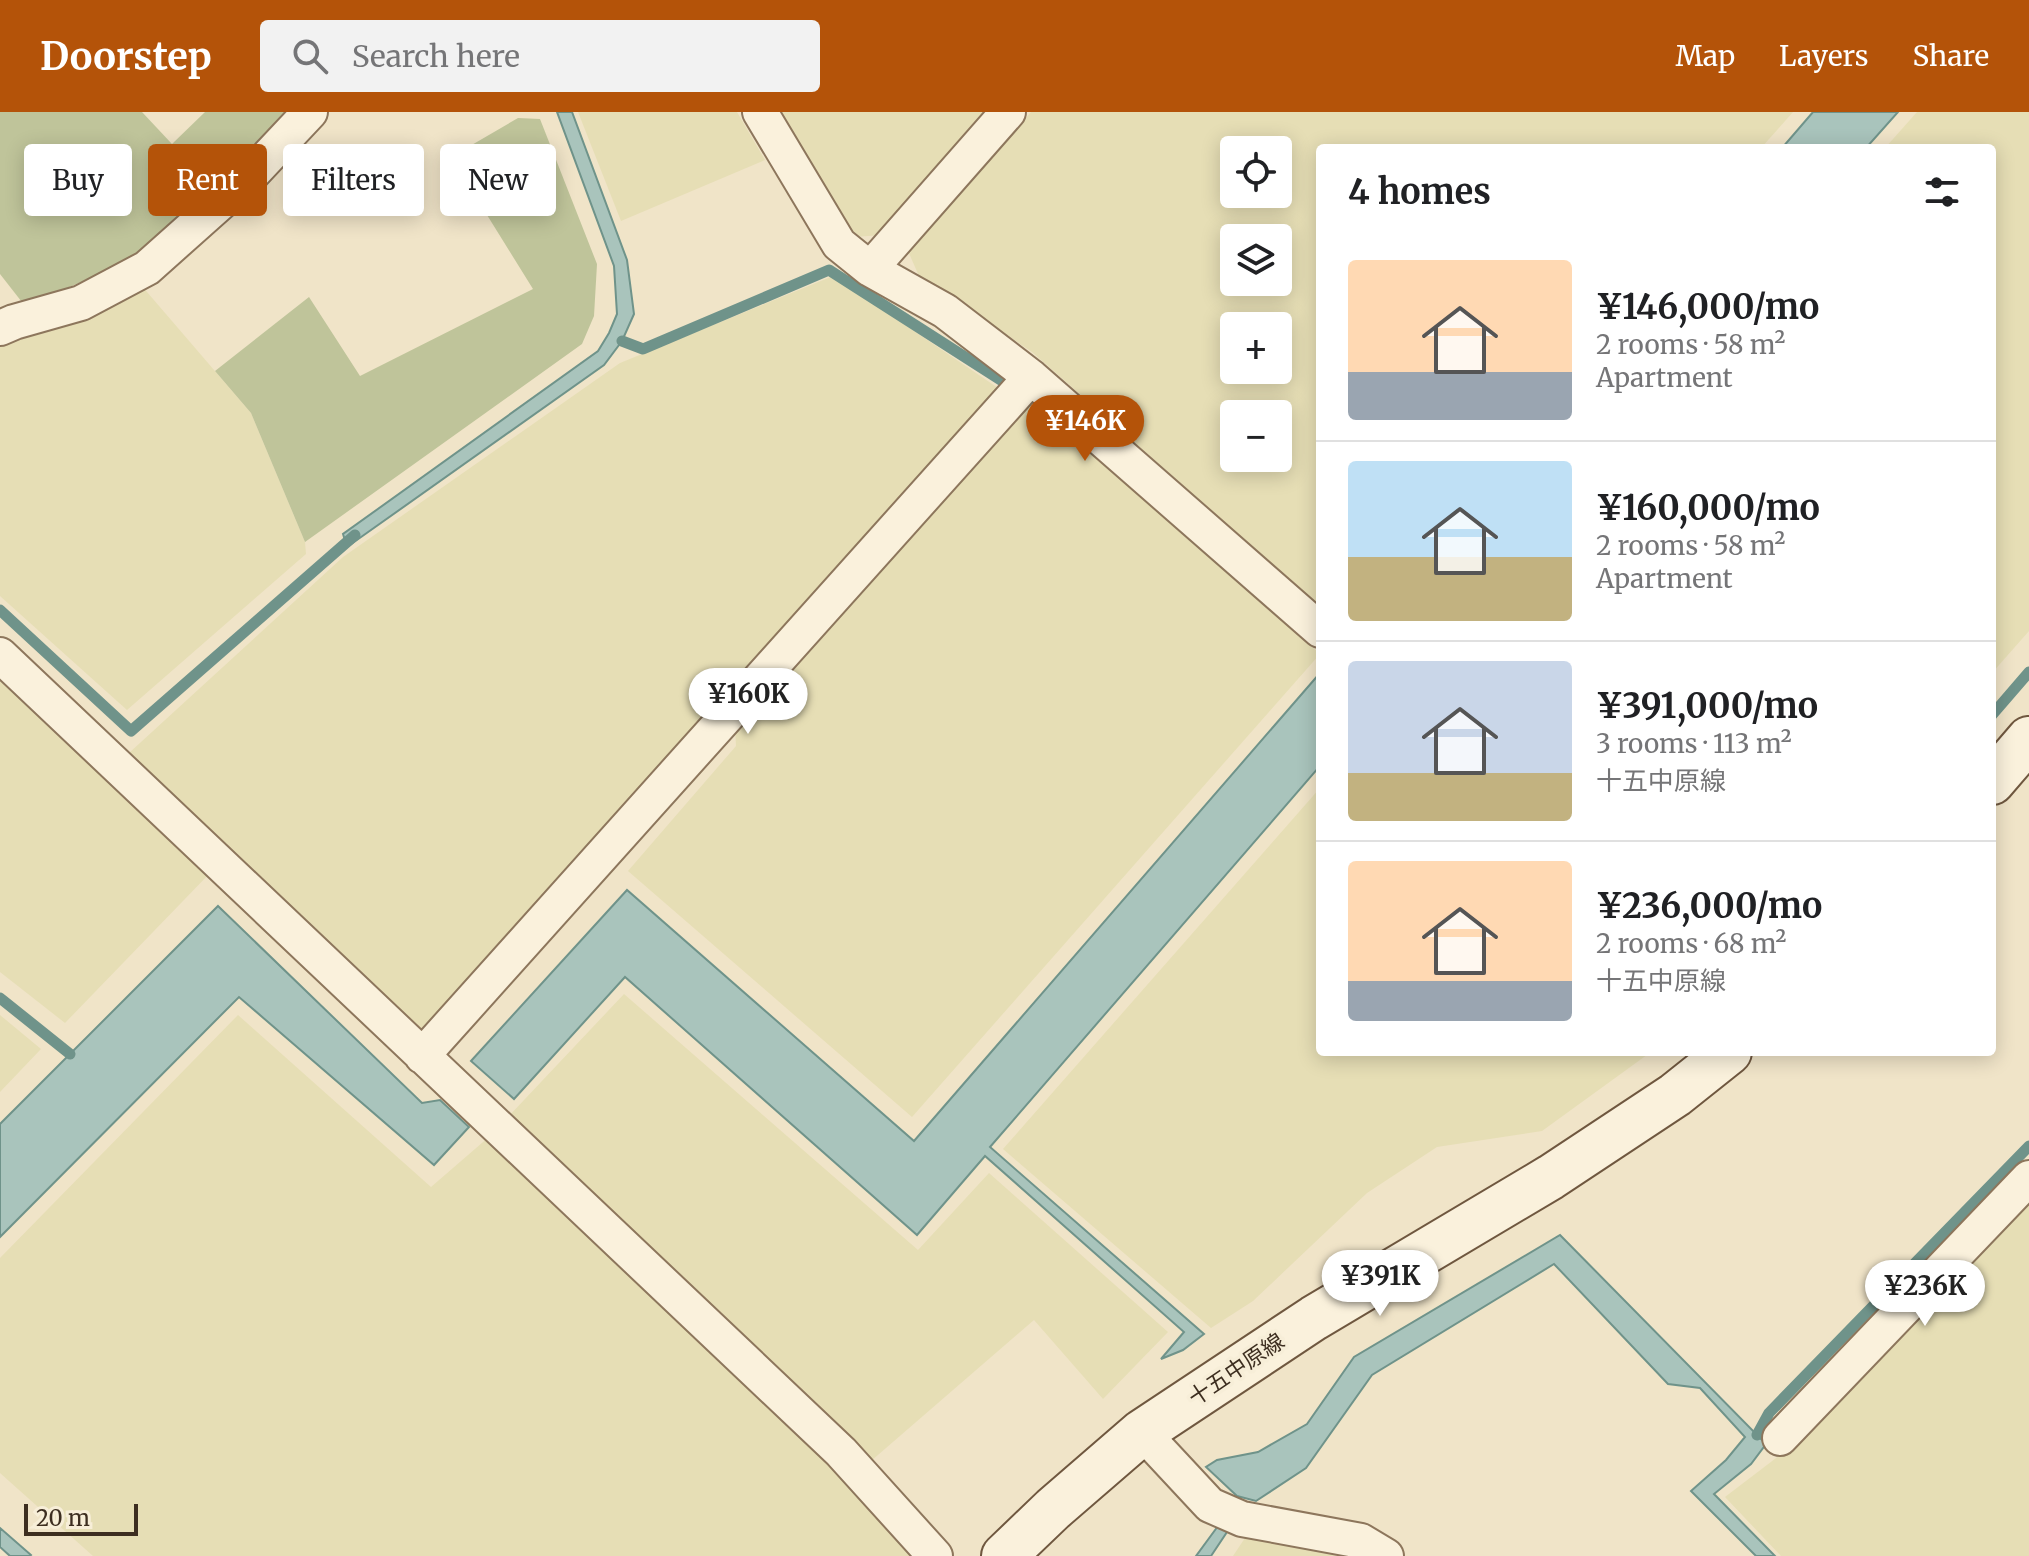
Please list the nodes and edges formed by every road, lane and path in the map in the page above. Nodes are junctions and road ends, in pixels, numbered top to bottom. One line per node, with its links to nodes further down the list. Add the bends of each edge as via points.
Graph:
1 (310, 112): 5 (street, via 248,178 147,268 81,303)
2 (760, 112): 4 (street, via 839,244)
3 (1008, 112): 4 (street)
4 (870, 269): 6 (street, via 945,311)
5 (0, 328)
6 (1031, 377): 7 (street); 11 (street)
7 (1316, 626)
8 (0, 655): 11 (street)
9 (2029, 739): 10 (main road)
10 (1996, 777)
11 (422, 1056): 16 (street, via 841,1452)
12 (1724, 1056): 14 (main road, 十五中原線, via 1551,1177 1314,1318)
13 (2029, 1178): 15 (street)
14 (1142, 1432): 17 (main road, 十五中原線); 18 (street, via 1210,1505 1242,1519 1361,1541)
15 (1780, 1438)
16 (935, 1556)
17 (1004, 1556)
18 (1386, 1556)

